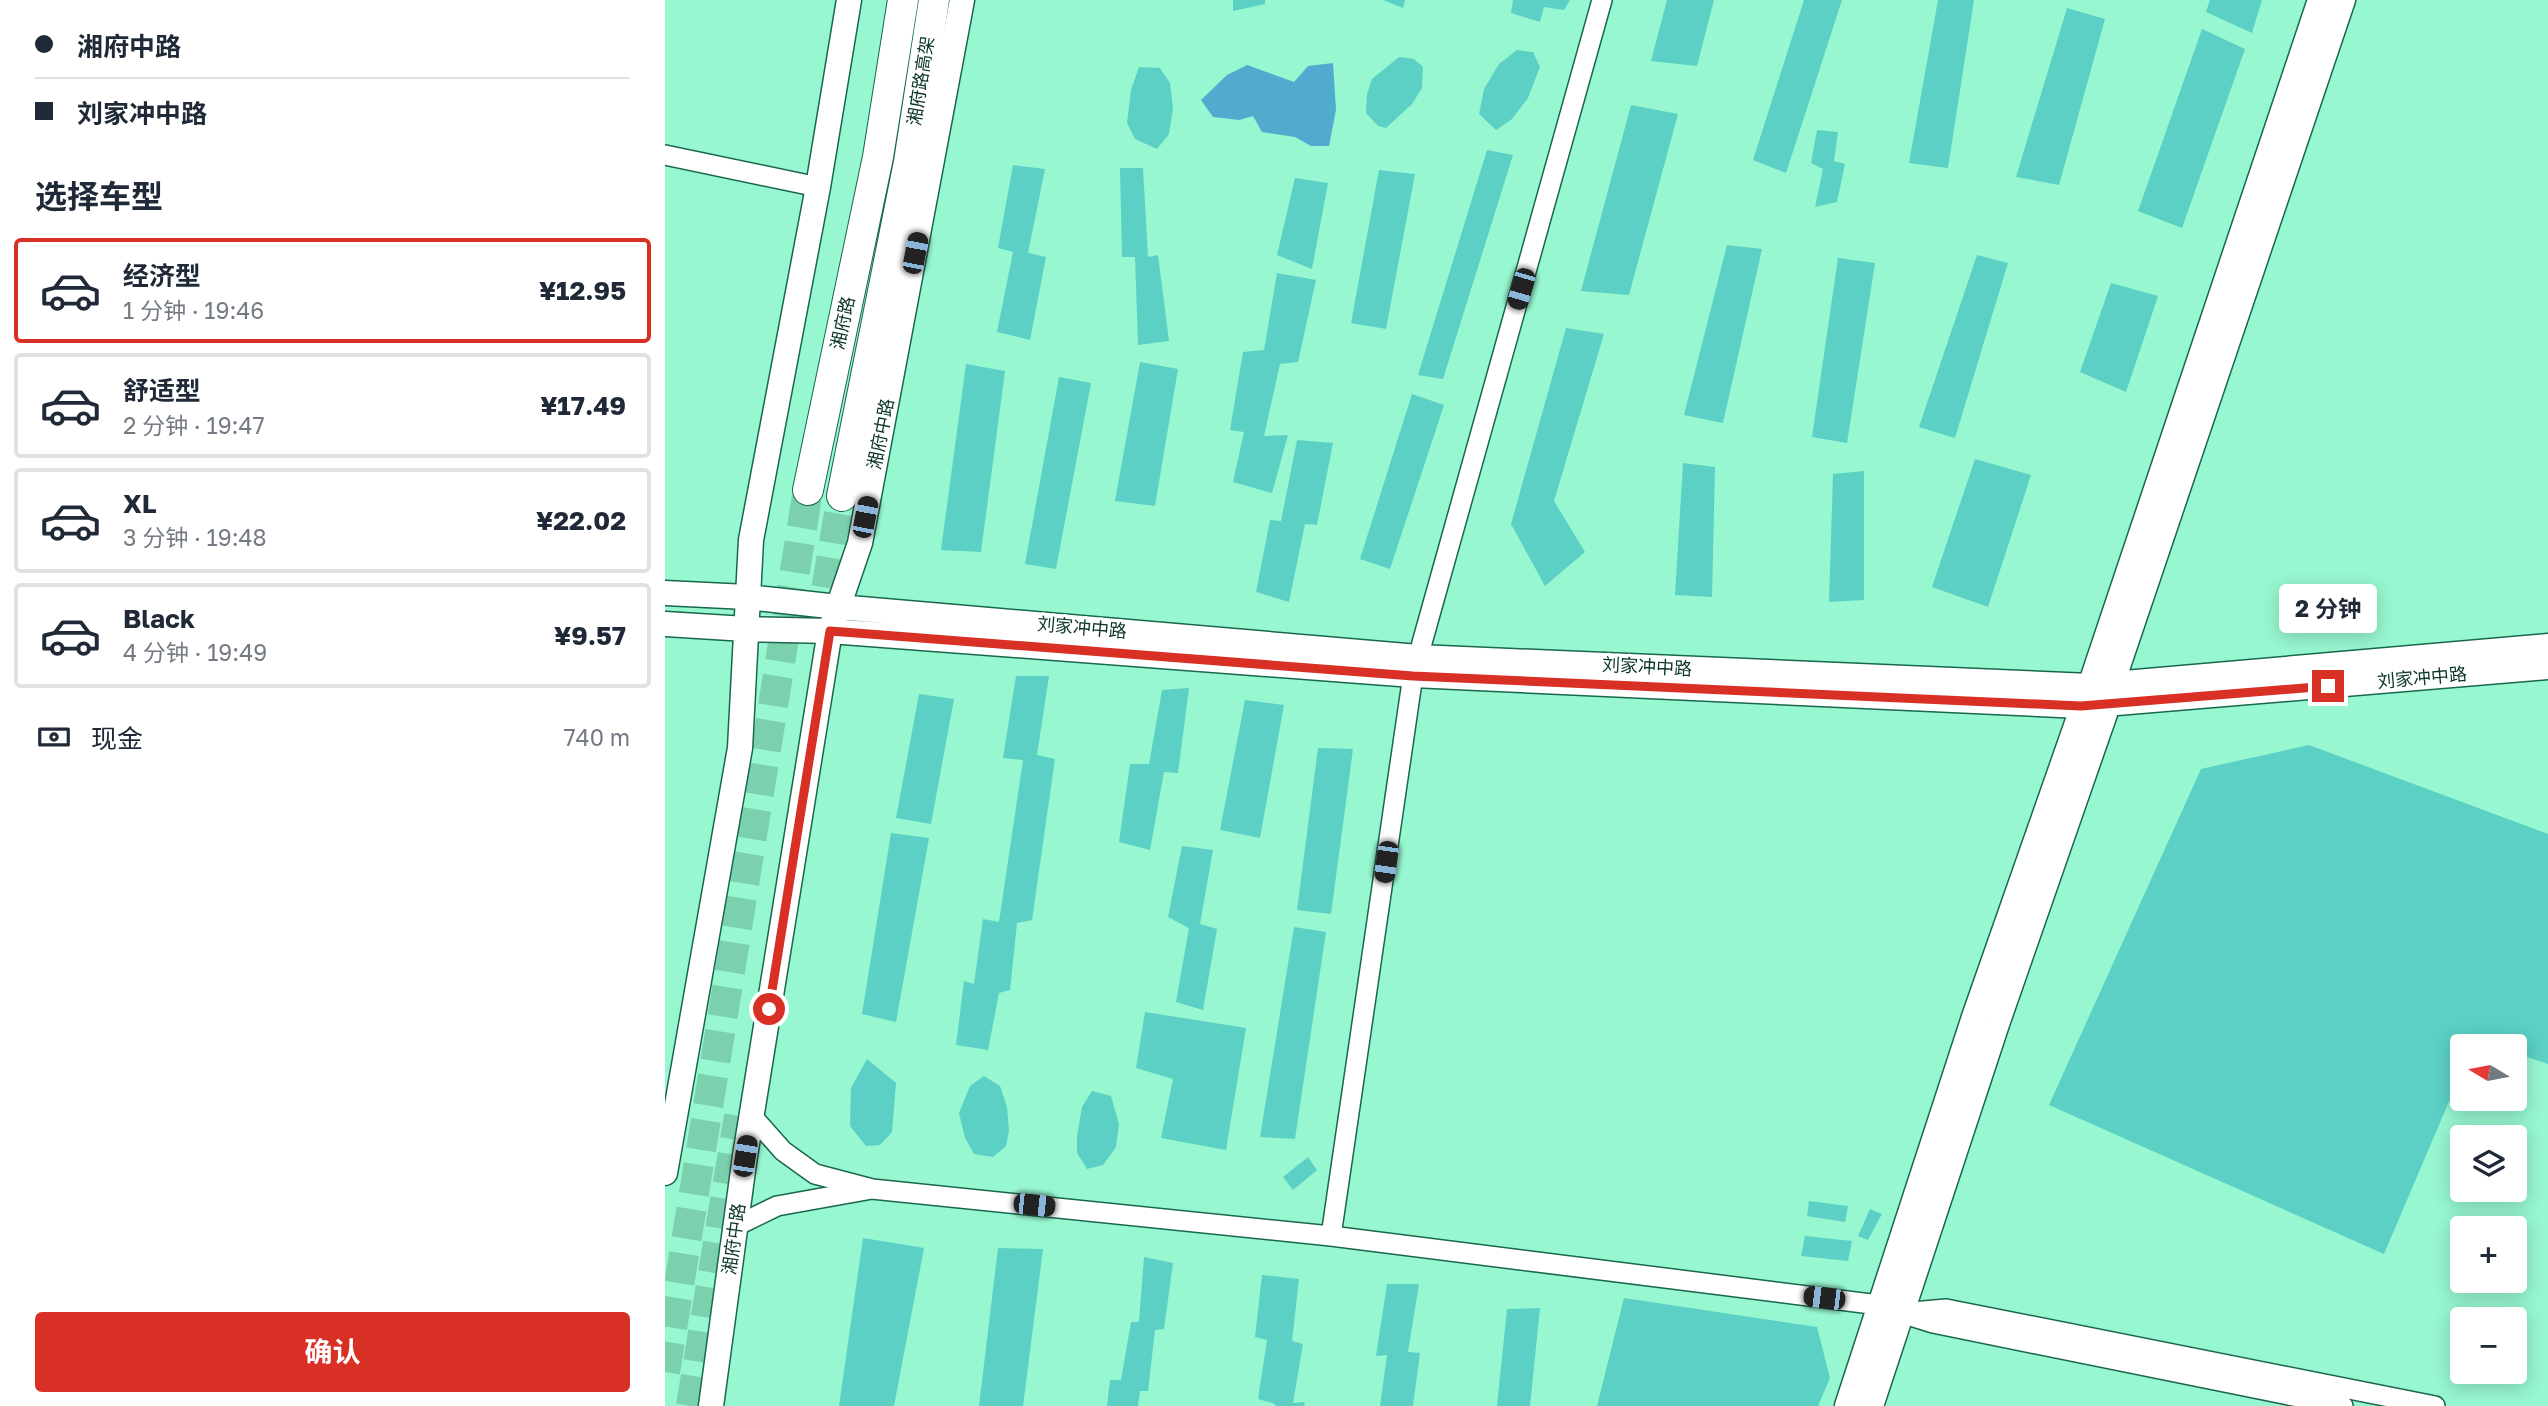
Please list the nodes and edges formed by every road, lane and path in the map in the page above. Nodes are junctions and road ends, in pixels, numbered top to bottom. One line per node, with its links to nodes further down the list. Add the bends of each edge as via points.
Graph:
1 (849, 0): 11 (main road)
2 (902, 0): 9 (highway, 湘府路高架)
3 (934, 0): 10 (highway, 湘府路高架)
4 (962, 0): 16 (main road, 湘府中路, via 860,543)
5 (1602, 0): 21 (street)
6 (2320, 0): 23 (main road)
7 (2343, 0): 23 (main road)
8 (665, 155): 11 (street)
9 (878, 157): 12 (highway, 湘府路)
10 (909, 162): 13 (highway, 湘府路)
11 (818, 187): 15 (main road, via 751,540)
12 (808, 489)
13 (842, 496)
14 (665, 593): 15 (main road, 刘家冲中路)
15 (747, 597): 16 (main road, 刘家冲中路); 18 (main road)
16 (838, 607): 19 (main road, 湘府中路); 21 (main road, 刘家冲中路)
17 (665, 624): 18 (main road, 刘家冲中路)
18 (746, 629): 19 (main road, 刘家冲中路); 25 (main road, via 740,748)
19 (830, 631): 21 (main road, 刘家冲中路); 24 (main road, 湘府中路)
20 (2548, 646): 23 (main road, 刘家冲中路)
21 (1415, 666): 23 (main road, 刘家冲中路); 28 (street)
22 (2548, 667): 23 (main road, 刘家冲中路)
23 (2098, 695): 29 (main road, via 1997,1024)
24 (752, 1116): 26 (street, via 783,1151 815,1174); 27 (main road, 湘府中路)
25 (665, 1173)
26 (872, 1189): 27 (street, via 777,1206); 28 (street)
27 (736, 1226): 30 (main road, 湘府中路)
28 (1331, 1236): 29 (street)
29 (1890, 1309): 31 (main road); 32 (main road); 33 (street, via 1933,1323); 34 (street, via 1946,1309)
30 (711, 1406)
31 (1847, 1406)
32 (1871, 1406)
33 (2343, 1406)
34 (2435, 1406)

